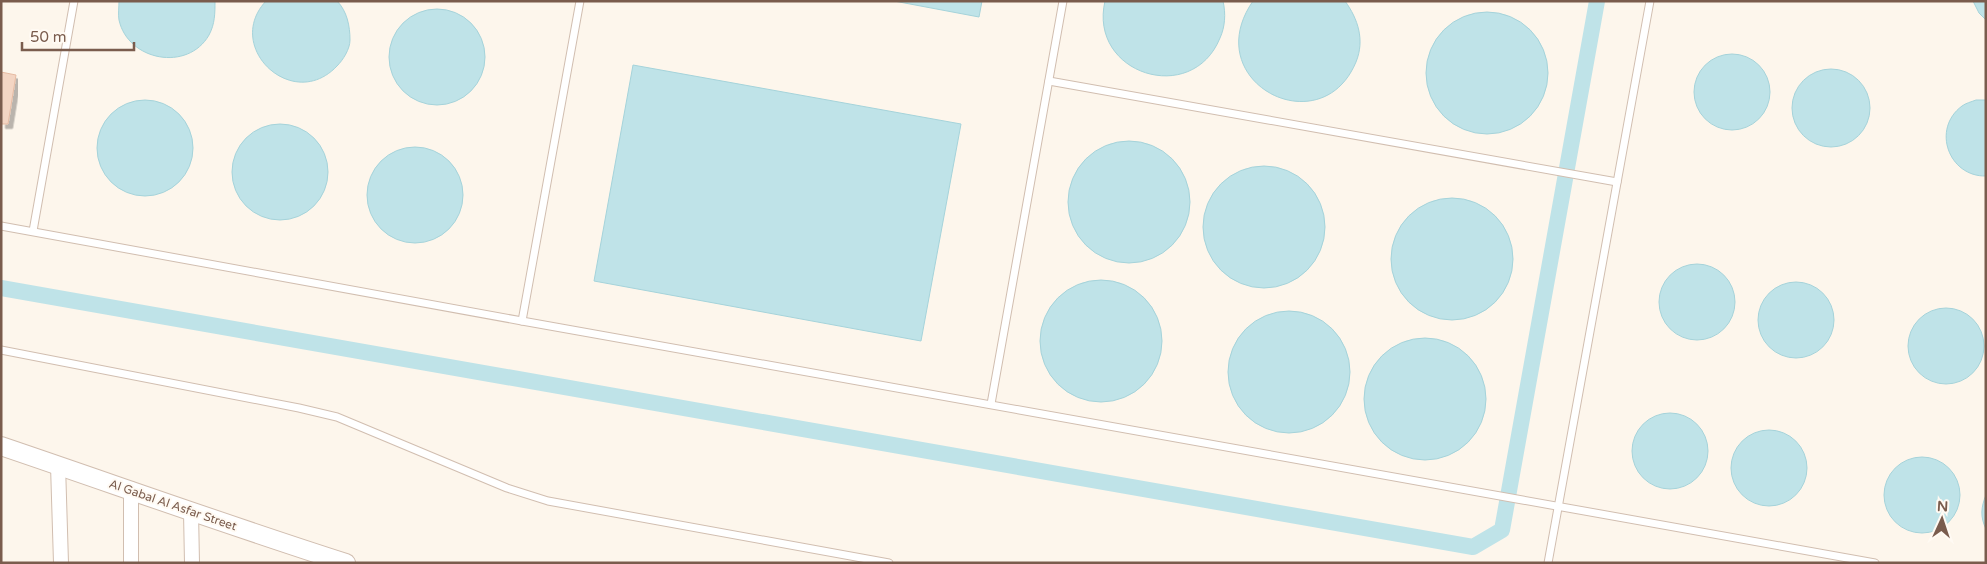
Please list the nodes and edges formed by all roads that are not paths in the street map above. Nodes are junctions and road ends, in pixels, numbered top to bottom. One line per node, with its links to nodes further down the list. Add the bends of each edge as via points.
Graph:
1 (74, 1): 8 (lane)
2 (580, 1): 9 (lane)
3 (1063, 1): 5 (lane)
4 (1650, 1): 6 (lane)
5 (1049, 81): 6 (lane); 11 (lane)
6 (1617, 182): 15 (lane)
7 (1, 226): 8 (lane)
8 (32, 231): 9 (lane)
9 (522, 321): 11 (lane)
10 (1, 350): 22 (lane, via 337,418 507,488 548,501)
11 (991, 404): 15 (lane)
12 (1, 446): 13 (street, Al Gabal Al Asfar Street)
13 (58, 465): 14 (street, Al Gabal Al Asfar Street); 18 (street)
14 (131, 490): 16 (street, Al Gabal Al Asfar Street); 19 (street)
15 (1558, 506): 23 (lane); 24 (lane)
16 (191, 512): 17 (street, Al Gabal Al Asfar Street); 20 (street)
17 (310, 558): 21 (street, Al Gabal Al Asfar Street)
18 (60, 563)
19 (131, 563)
20 (192, 563)
21 (346, 563)
22 (889, 563)
23 (1548, 563)
24 (1875, 563)

